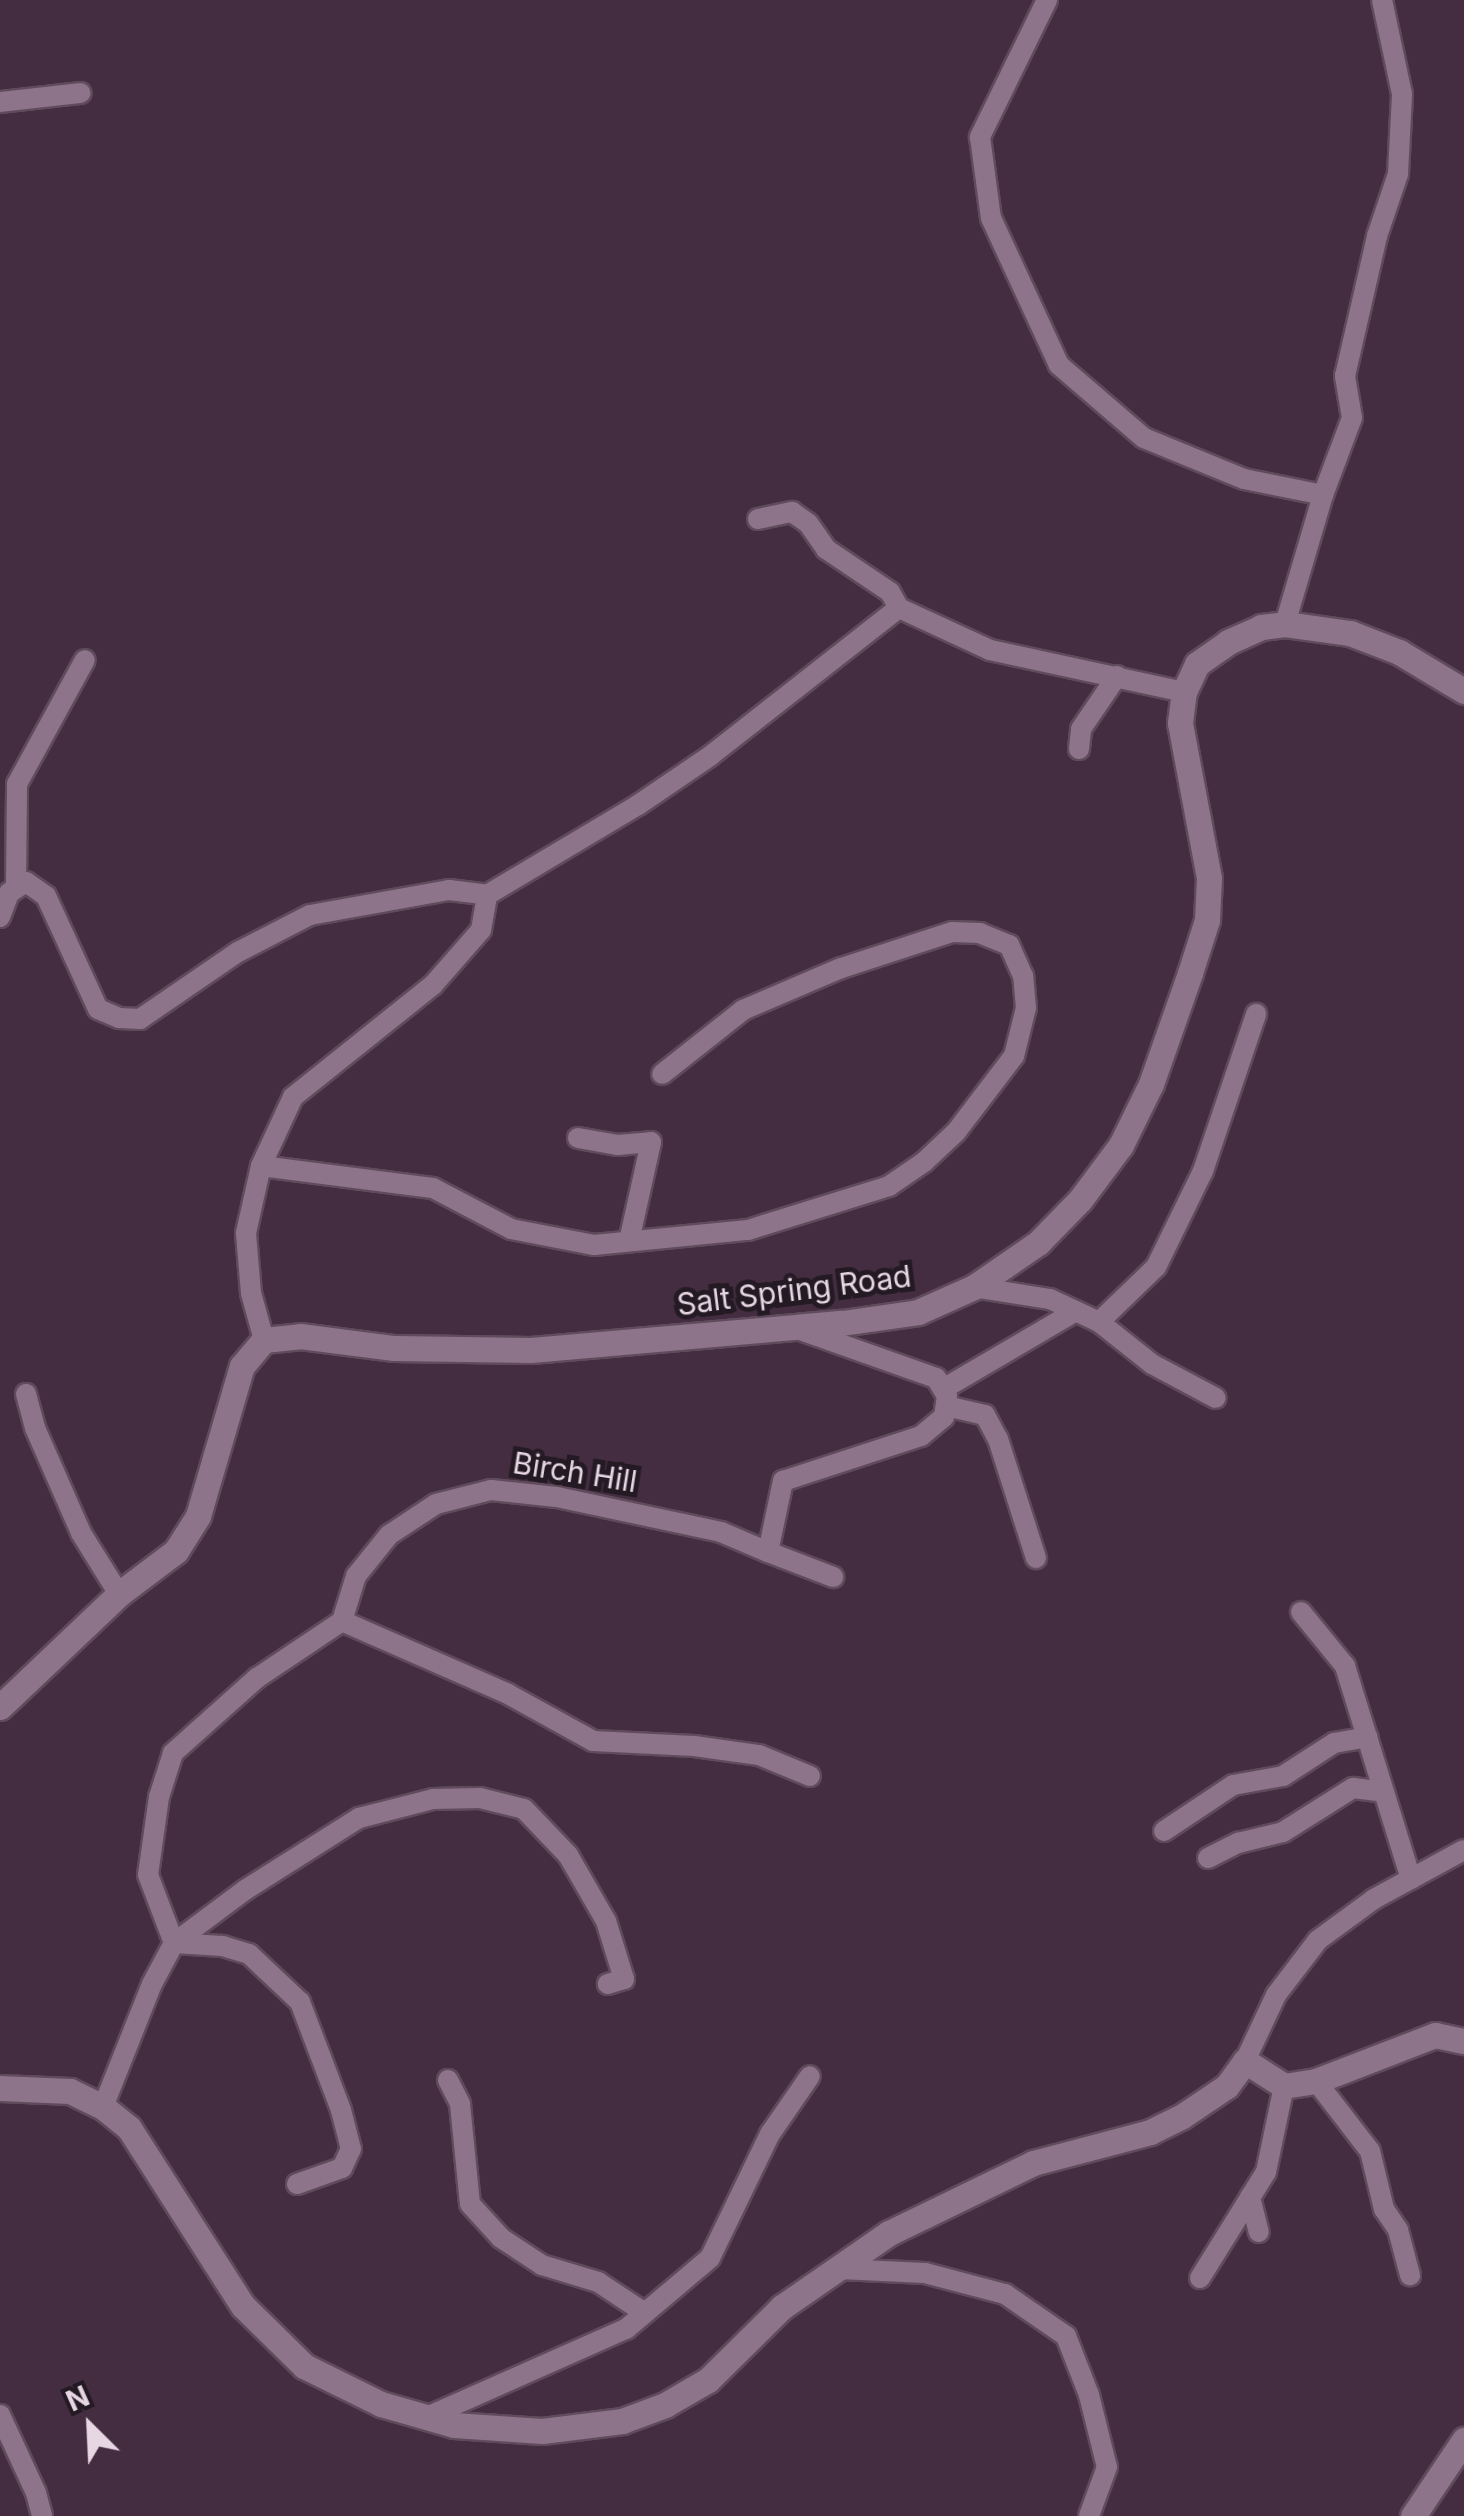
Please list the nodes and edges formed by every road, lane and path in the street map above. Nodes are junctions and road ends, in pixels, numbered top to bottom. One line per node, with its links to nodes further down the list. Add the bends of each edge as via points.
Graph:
1 (1048, 0): 5 (street, via 980,137 991,218 1058,365 1144,438 1244,479)
2 (1382, 0): 5 (street, via 1402,94 1398,174 1344,376 1352,418)
3 (80, 92): 4 (street)
4 (0, 102)
5 (1322, 494): 8 (street)
6 (758, 519): 7 (street, via 792,512 826,549 890,592)
7 (898, 608): 10 (street, via 990,650); 15 (street, via 710,756)
8 (1285, 624): 11 (street, via 1350,633 1399,652); 12 (street, via 1228,642 1196,664)
9 (84, 660): 14 (street, via 17,784)
10 (1117, 676): 12 (street); 13 (street, via 1081,730)
11 (1464, 691)
12 (1184, 692): 22 (street, Salt Spring Road, via 1180,722 1210,878 1208,920 1190,974 1151,1084 1120,1145 1038,1243)
13 (1079, 749)
14 (16, 885): 15 (street, via 26,882 46,896 98,1009 140,1019 261,938 310,915 450,890); 16 (street)
15 (487, 895): 20 (street, via 480,930 433,985 293,1096)
16 (0, 917)
17 (1256, 1014): 24 (street, via 1204,1171 1156,1268)
18 (662, 1074): 21 (street, via 744,1010 841,968 952,932 980,932 1009,945 1022,976 1026,1008 1014,1056 956,1132 889,1186 748,1230)
19 (578, 1138): 21 (street, via 651,1142)
20 (260, 1166): 21 (street, via 433,1188 512,1229 594,1245); 26 (street, via 246,1233)
21 (629, 1241)
22 (974, 1288): 23 (street, via 1050,1298); 25 (street, Salt Spring Road, via 918,1312)
23 (1076, 1311): 24 (street); 28 (street)
24 (1099, 1322): 29 (street, via 1152,1364)
25 (796, 1328): 26 (street, Salt Spring Road, via 532,1350 394,1348 300,1336); 28 (street, via 936,1378)
26 (264, 1340): 33 (street, via 242,1366 198,1516 176,1551)
27 (26, 1394): 33 (street, via 81,1533)
28 (944, 1398): 30 (street, via 944,1417 921,1436 783,1481); 31 (street, via 985,1415)
29 (1216, 1398)
30 (768, 1552): 32 (street, Birch Hill); 35 (street, Birch Hill, via 666,1517 491,1490 436,1504 389,1535 356,1576)
31 (1036, 1558)
32 (833, 1577)
33 (119, 1594): 36 (street)
34 (1301, 1612): 37 (street, via 1345,1666)
35 (342, 1620): 38 (street, via 508,1694 593,1741 759,1755); 44 (street, via 257,1678 173,1753 148,1874)
36 (0, 1707)
37 (1366, 1737): 39 (street); 40 (street, via 1334,1743 1283,1776 1233,1785)
38 (810, 1776)
39 (1384, 1792): 42 (street, via 1353,1788 1283,1832); 43 (street)
40 (1164, 1831)
41 (1464, 1850): 43 (street)
42 (1208, 1858)
43 (1411, 1879): 47 (street, via 1318,1940 1276,1995)
44 (174, 1943): 45 (street, via 359,1818 433,1799 480,1798 524,1809 568,1855 606,1921 624,1979); 53 (street); 54 (street, via 249,1954 300,2002 350,2148 342,2168)
45 (608, 1984)
46 (1464, 2041): 50 (street, via 1422,2038)
47 (1245, 2061): 51 (street); 57 (street, via 1226,2086 1180,2117 986,2184 889,2233)
48 (810, 2076): 60 (street, via 770,2134 710,2258)
49 (448, 2080): 60 (street, via 460,2104 470,2204 501,2238 542,2265 598,2282)
50 (1316, 2081): 51 (street); 58 (street, via 1370,2151)
51 (1284, 2086): 55 (street, via 1266,2172)
52 (0, 2088): 53 (street, via 70,2091)
53 (102, 2106): 62 (street, via 129,2128 243,2306 304,2366)
54 (297, 2184)
55 (1250, 2197): 56 (street); 59 (street)
56 (1259, 2232)
57 (840, 2269): 62 (street, via 782,2307 708,2380 622,2421 510,2432); 65 (street, via 925,2273 1005,2294 1066,2336 1107,2467)
58 (1410, 2275)
59 (1200, 2278)
60 (645, 2313): 62 (street, via 626,2329)
61 (0, 2415): 64 (street)
62 (426, 2418)
63 (1464, 2440): 66 (street)
64 (42, 2516)
65 (1090, 2516)
66 (1413, 2516)

